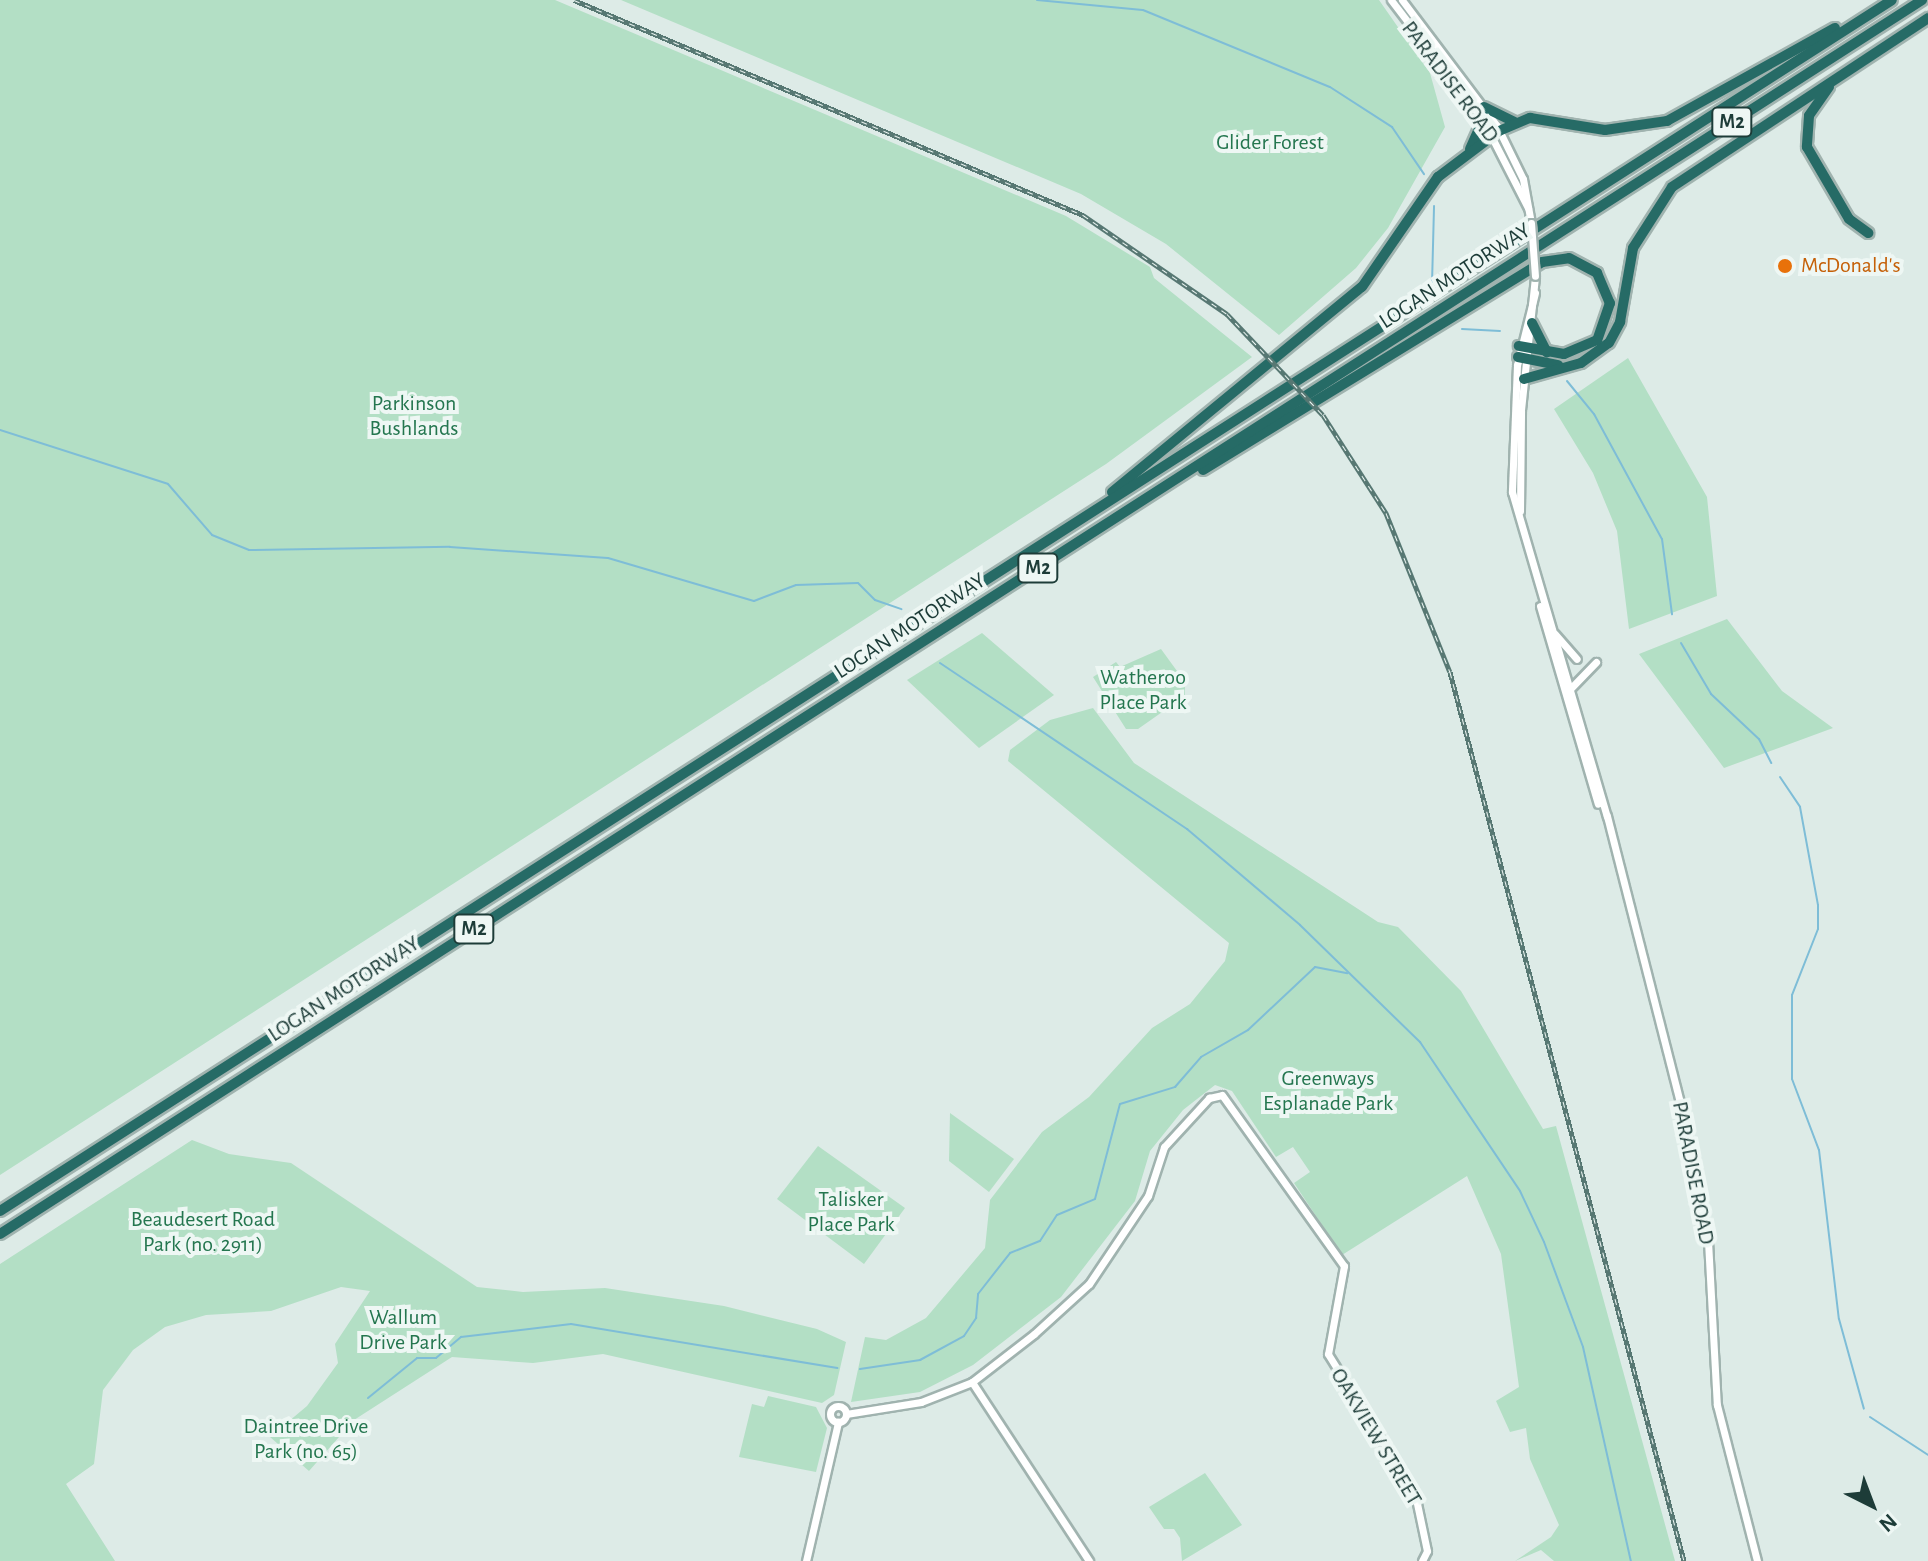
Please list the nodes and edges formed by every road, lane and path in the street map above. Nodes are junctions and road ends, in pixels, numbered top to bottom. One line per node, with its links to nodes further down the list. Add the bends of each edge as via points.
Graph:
1 (1391, 0): 9 (street, PARADISE ROAD)
2 (1402, 0): 8 (street, PARADISE ROAD)
3 (1881, 0): 10 (highway, via 1667,121 1605,130 1537,118)
4 (1892, 0): 20 (highway, LOGAN MOTORWAY / M2)
5 (1922, 0): 21 (highway, LOGAN MOTORWAY / M2)
6 (1928, 18): 7 (highway)
7 (1835, 80): 13 (highway, via 1809,116 1807,147 1849,219); 18 (highway, via 1663,196 1633,248 1614,336 1595,356)
8 (1484, 107): 10 (highway); 11 (street, PARADISE ROAD)
9 (1483, 120): 11 (street, PARADISE ROAD); 12 (highway)
10 (1515, 122): 11 (highway)
11 (1496, 133): 12 (highway); 14 (street, PARADISE ROAD, bridge, via 1528,208)
12 (1469, 151): 20 (highway, via 1431,185 1362,287)
13 (1868, 233)
14 (1535, 293): 15 (street, PARADISE ROAD); 17 (street, PARADISE ROAD)
15 (1532, 323): 16 (highway); 17 (street, PARADISE ROAD)
16 (1547, 352): 17 (highway); 21 (highway, via 1589,346 1609,318 1604,282 1569,258 1525,270)
17 (1523, 353): 18 (highway); 19 (street, PARADISE ROAD); 22 (street, PARADISE ROAD, via 1511,480)
18 (1559, 367): 19 (highway)
19 (1524, 379): 22 (street, PARADISE ROAD)
20 (1100, 507): 29 (highway, LOGAN MOTORWAY / M2)
21 (1127, 510): 30 (highway, LOGAN MOTORWAY / M2)
22 (1523, 537): 23 (street, PARADISE ROAD)
23 (1536, 584): 24 (street, PARADISE ROAD); 28 (street, PARADISE ROAD, via 1552,658)
24 (1550, 625): 25 (street); 27 (street, PARADISE ROAD)
25 (1577, 659)
26 (1596, 662): 27 (street)
27 (1569, 690): 28 (street, PARADISE ROAD)
28 (1611, 836): 37 (street, PARADISE ROAD, via 1700,1194 1717,1405)
29 (0, 1211)
30 (0, 1234)
31 (972, 1382): 32 (street, via 921,1402); 35 (street); 36 (street, OAKVIEW STREET, via 1089,1284 1148,1196 1164,1147 1215,1095 1233,1105 1344,1266 1328,1354 1415,1494 1427,1551)
32 (846, 1414): 33 (street); 33 (street, via 840,1406 832,1409)
33 (838, 1422): 34 (street)
34 (806, 1561)
35 (1089, 1561)
36 (1422, 1561)
37 (1757, 1561)

